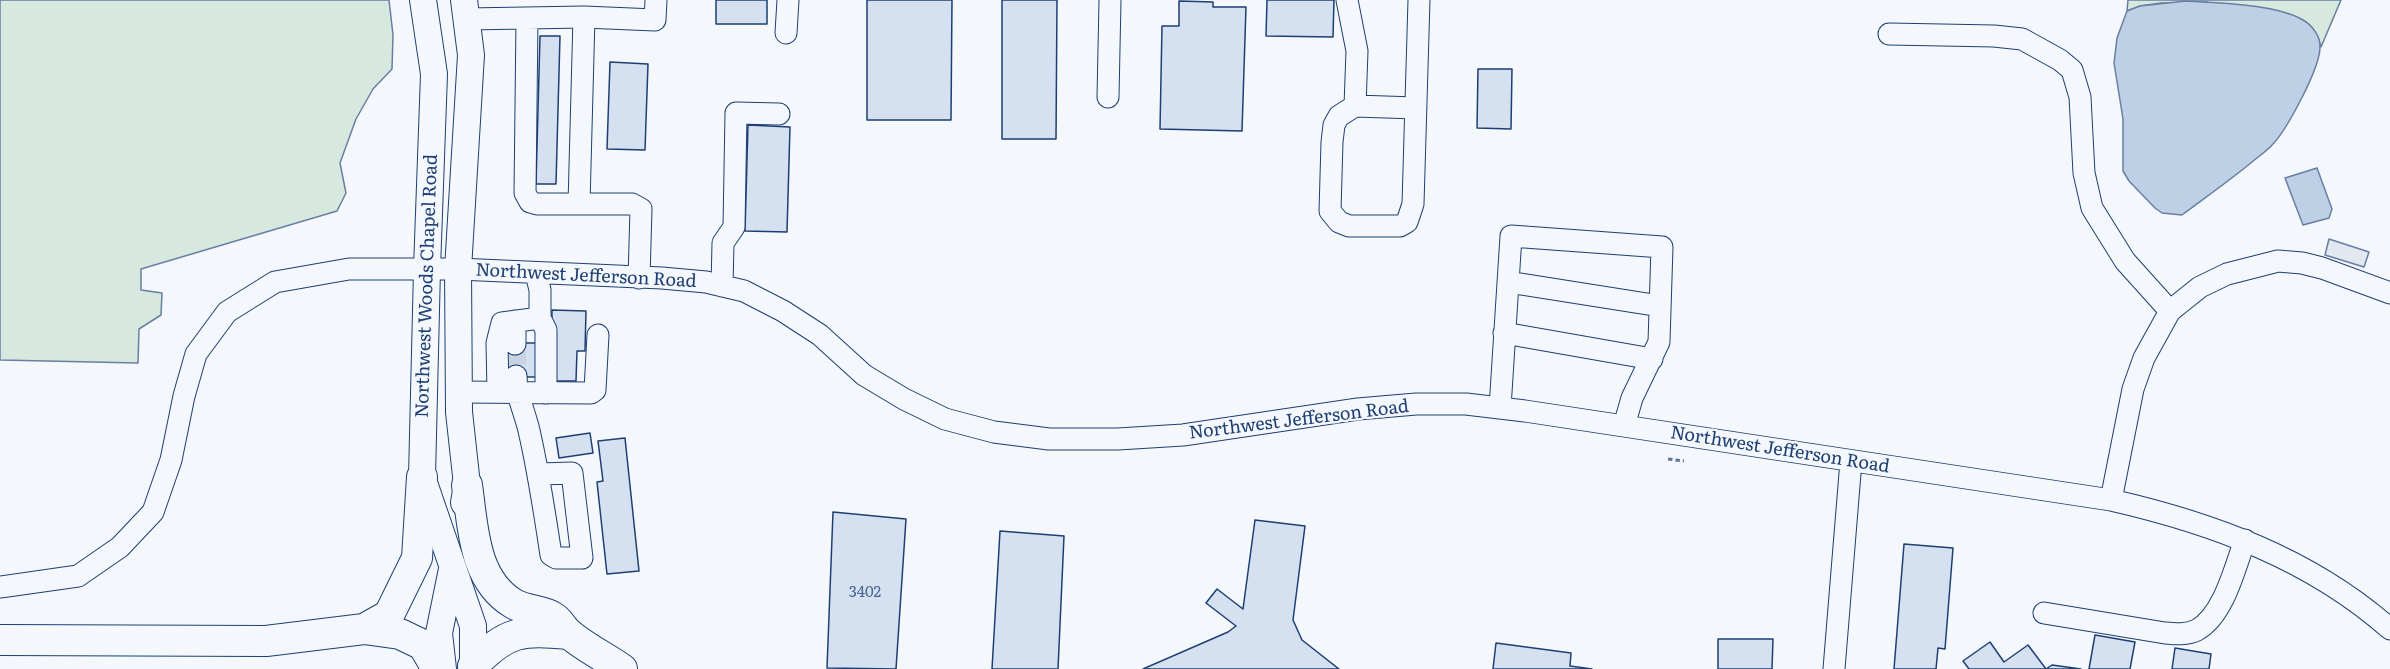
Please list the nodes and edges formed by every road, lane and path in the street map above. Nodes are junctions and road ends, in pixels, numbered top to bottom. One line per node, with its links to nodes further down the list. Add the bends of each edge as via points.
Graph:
1 (423, 0): 17 (main road, Northwest Woods Chapel Road, via 434,74)
2 (656, 0): 8 (street, via 656,20)
3 (788, 0): 10 (street)
4 (1110, 0): 12 (street)
5 (1347, 0): 13 (street, via 1357,51)
6 (1419, 0): 14 (street)
7 (466, 10): 9 (street); 18 (main road, Northwest Woods Chapel Road, via 471,55)
8 (584, 17): 9 (street); 16 (street)
9 (527, 19): 16 (street, via 525,194 537,204)
10 (786, 33)
11 (1889, 34): 25 (street, via 2022,39 2072,70 2080,97 2084,173 2092,208 2125,261)
12 (1108, 98)
13 (1355, 106): 14 (street); 14 (street, via 1334,125 1332,142 1330,211 1338,222 1348,226 1400,226 1407,222 1413,204)
14 (1416, 108)
15 (779, 114): 22 (street, via 736,113 734,227 723,243)
16 (579, 204): 20 (street, via 632,204 641,209)
17 (427, 269): 18 (street, Northwest Jefferson Road); 41 (main road, Northwest Woods Chapel Road); 46 (street, Northwest Jefferson Road, via 349,269 275,282 227,312 196,354 171,460 153,512 120,547 78,576)
18 (458, 269): 19 (street, Northwest Jefferson Road); 33 (main road, Northwest Woods Chapel Road)
19 (536, 273): 20 (street, Northwest Jefferson Road); 26 (street)
20 (639, 278): 22 (street, Northwest Jefferson Road)
21 (1508, 282): 24 (street); 24 (street, via 1511,236 1662,247); 28 (street)
22 (722, 286): 35 (street, Northwest Jefferson Road, via 744,291 783,311 820,335 864,375 904,399 945,419 994,432 1049,439 1118,439 1183,435 1416,404)
23 (2390, 293): 25 (street, via 2302,262 2278,261 2227,274 2200,287)
24 (1660, 306): 31 (street, via 1659,342)
25 (2170, 310): 43 (street, via 2144,358 2133,389)
26 (540, 318): 27 (street); 34 (street, via 546,330)
27 (515, 321): 30 (street); 32 (street, via 502,323 497,340)
28 (1504, 333): 31 (street); 35 (street)
29 (598, 335): 34 (street, via 595,390)
30 (515, 344)
31 (1652, 359): 36 (street, via 1632,398)
32 (510, 387): 33 (street); 34 (street); 40 (street, via 526,418)
33 (459, 392): 42 (main road, Northwest Woods Chapel Road)
34 (546, 393)
35 (1500, 408): 36 (street, Northwest Jefferson Road)
36 (1624, 426): 39 (street, Northwest Jefferson Road)
37 (1668, 459): 38 (path)
38 (1684, 461)
39 (1851, 461): 43 (street, Northwest Jefferson Road); 56 (street)
40 (539, 474)
41 (422, 477): 45 (main road, Northwest Woods Chapel Road); 48 (highway, via 417,558 389,615)
42 (467, 485): 45 (main road, Northwest Woods Chapel Road); 50 (highway, via 477,552 495,588 528,611 552,616)
43 (2111, 500): 44 (street, Northwest Jefferson Road, via 2171,514)
44 (2245, 540): 47 (street, via 2226,595 2198,629 2165,633); 49 (street, Northwest Jefferson Road, via 2335,589)
45 (452, 568): 52 (main road, Northwest Woods Chapel Road, via 473,626); 54 (main road, Northwest Woods Chapel Road, via 440,633)
46 (0, 587)
47 (2044, 613)
48 (364, 629): 51 (highway, via 266,641); 53 (highway, via 400,634 423,645)
49 (2390, 629)
50 (569, 634): 52 (highway, via 535,631 512,636 490,648); 55 (highway)
51 (0, 640)
52 (473, 668)
53 (437, 669)
54 (443, 669)
55 (622, 669)
56 (1834, 669)

